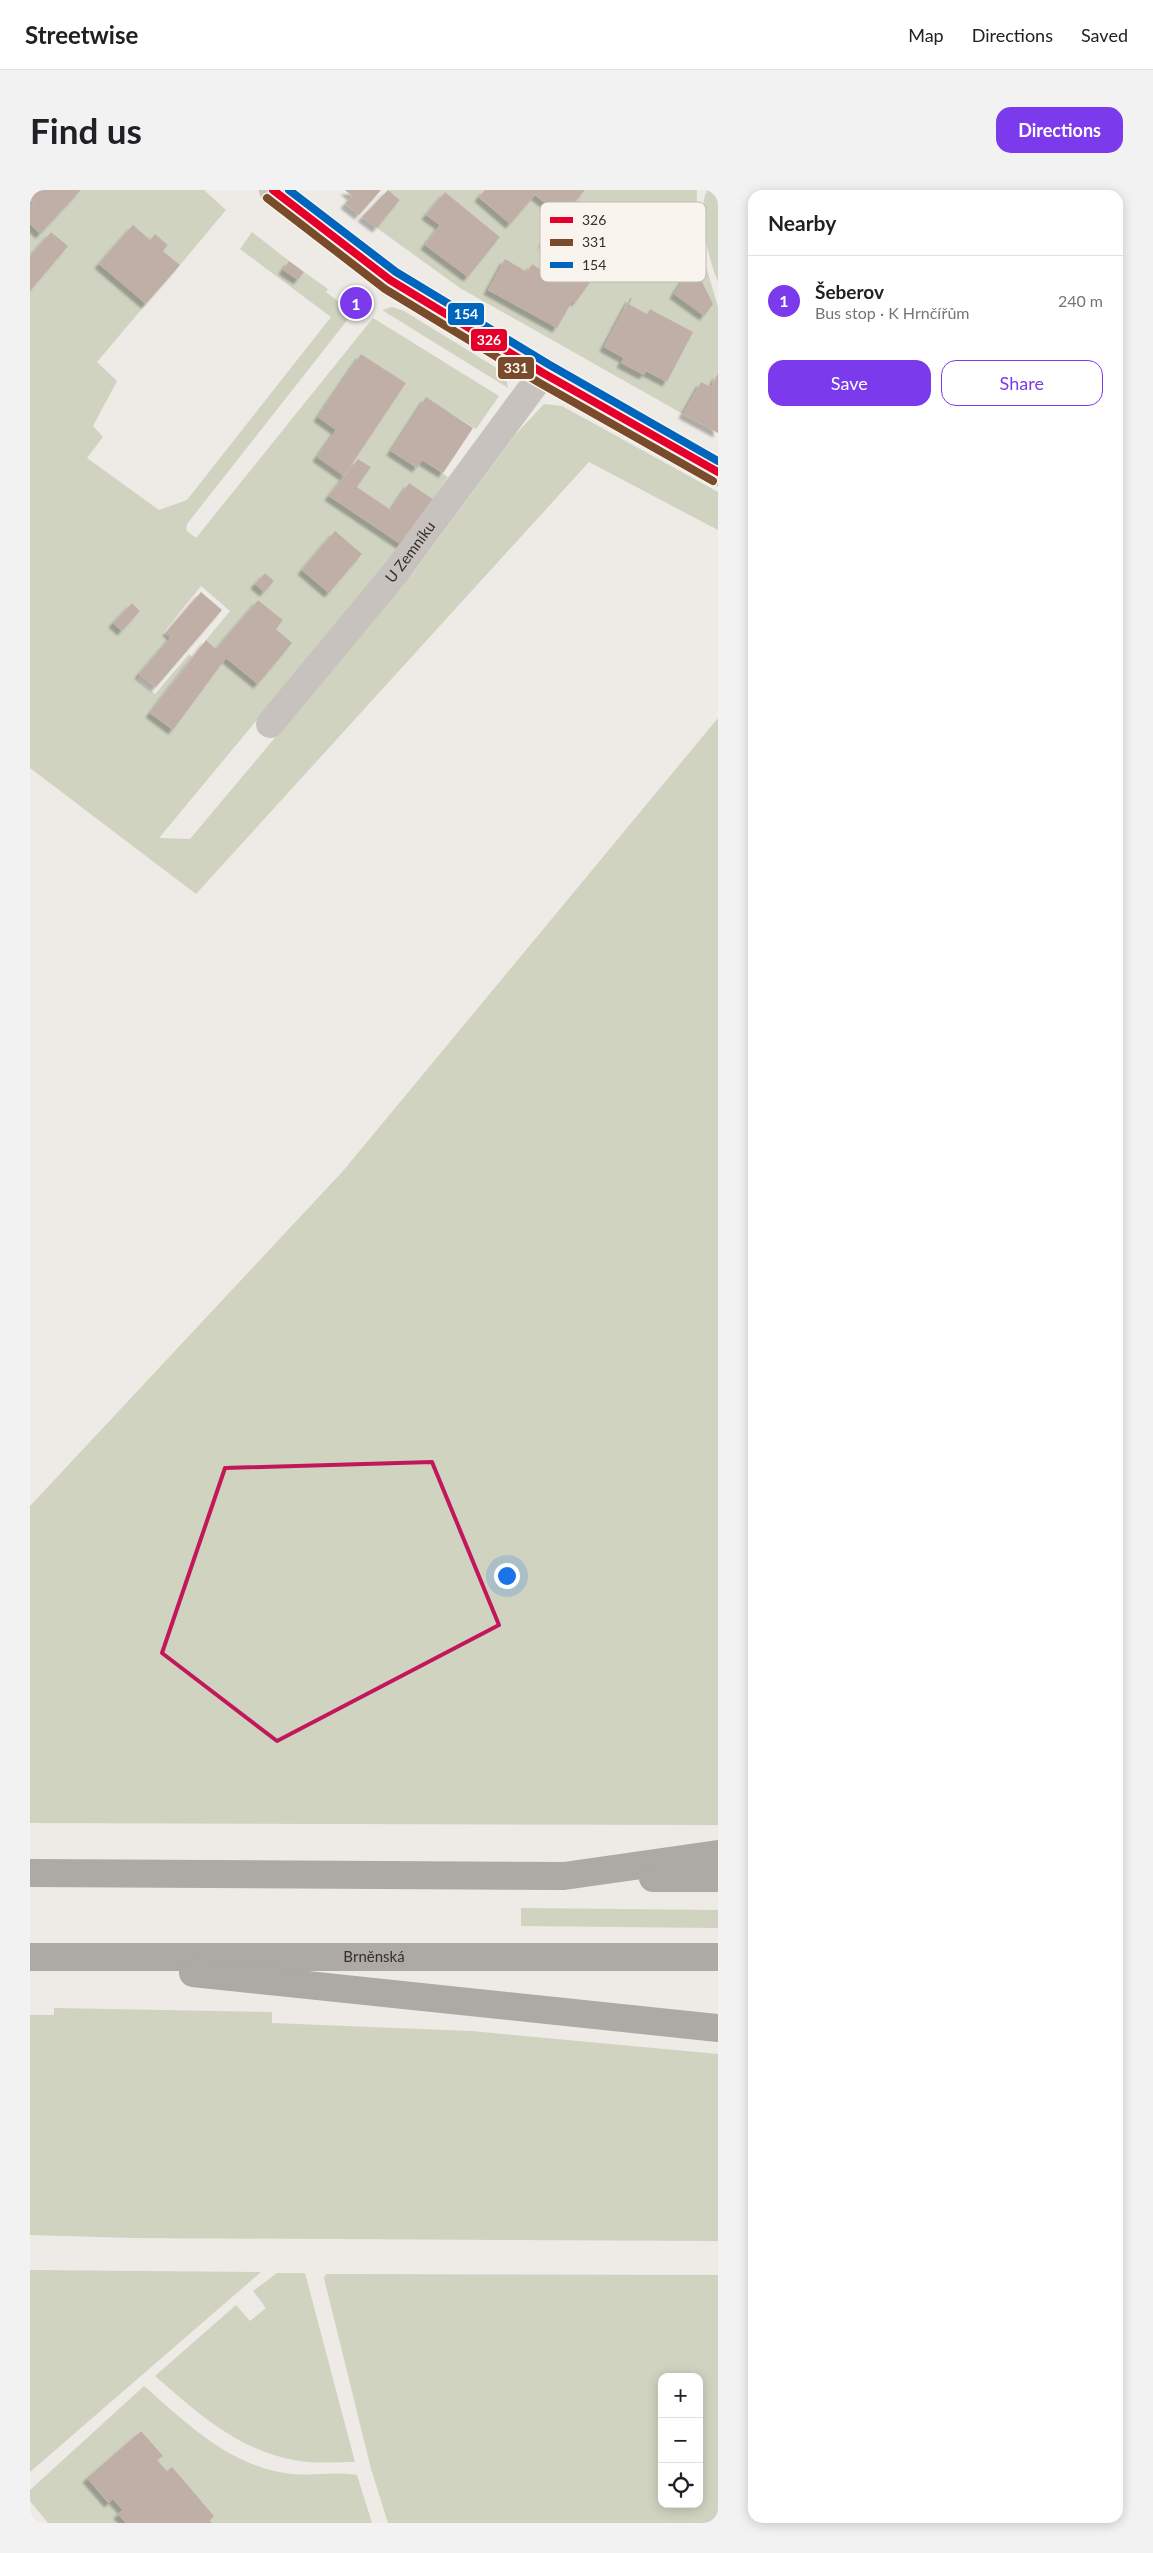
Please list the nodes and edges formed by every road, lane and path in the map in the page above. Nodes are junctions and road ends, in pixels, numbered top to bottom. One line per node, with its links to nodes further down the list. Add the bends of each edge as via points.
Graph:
1 (273, 190): 2 (street, via 390,280)
2 (543, 373): 3 (street); 4 (street, U Zemníku, via 396,572)
3 (718, 472)
4 (270, 724)
5 (718, 1854): 7 (highway)
6 (30, 1873): 7 (highway)
7 (564, 1876): 8 (highway)
8 (718, 1878)
9 (40, 1957): 10 (highway, Brněnská); 11 (highway)
10 (718, 1957)
11 (718, 2028)

